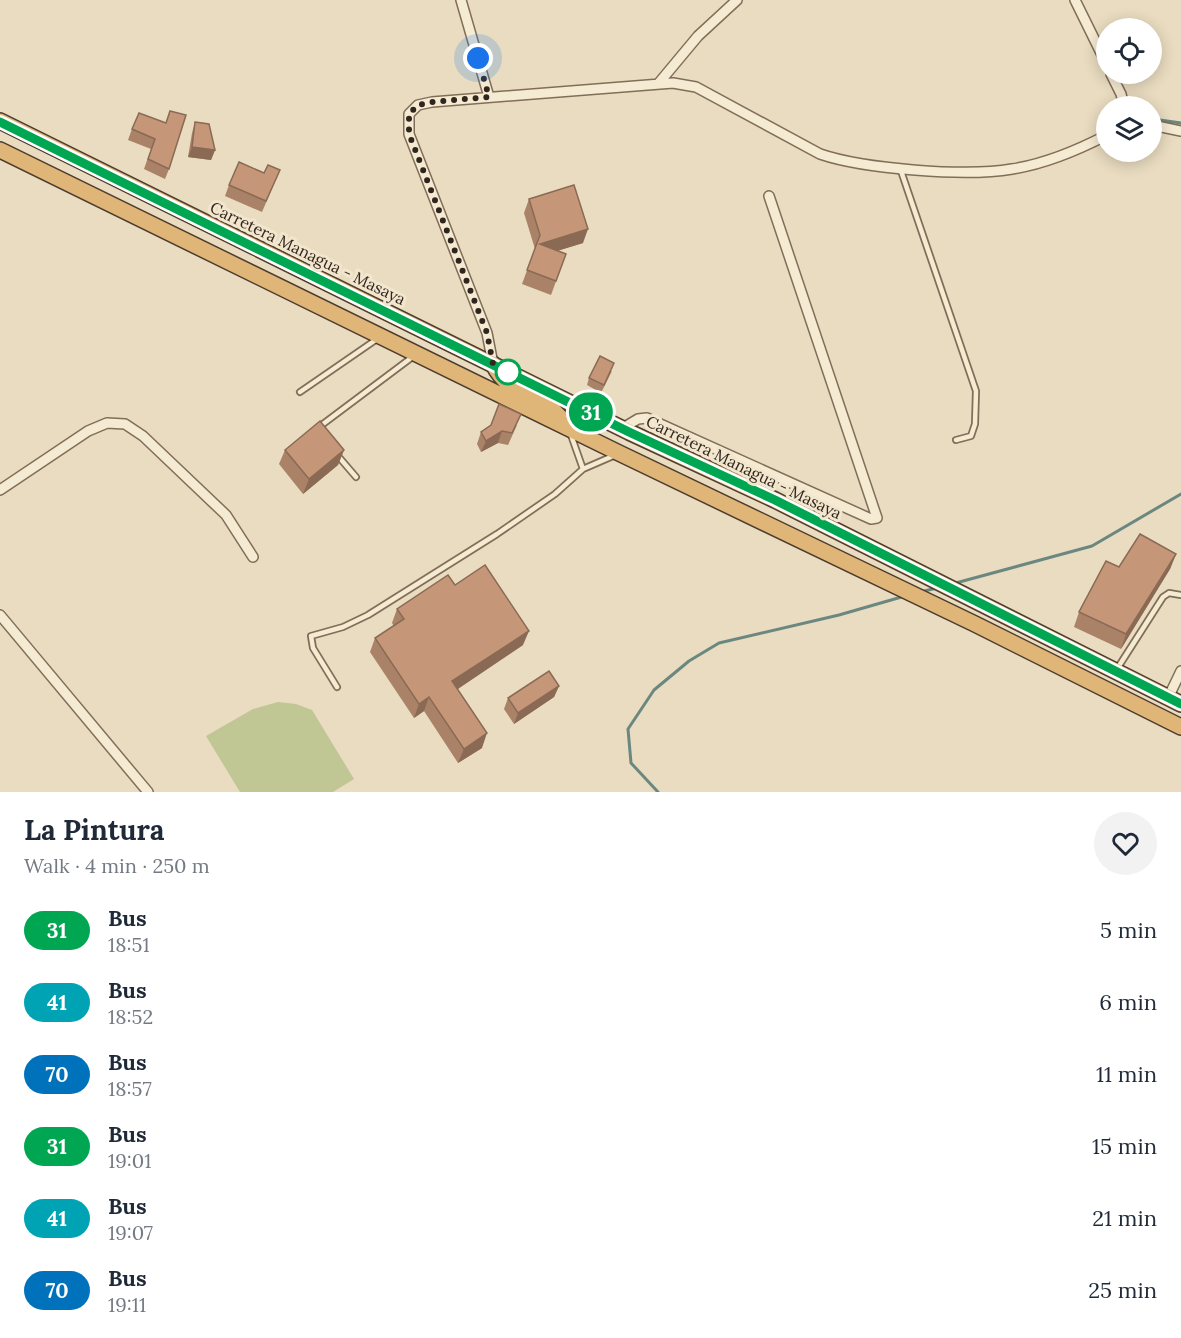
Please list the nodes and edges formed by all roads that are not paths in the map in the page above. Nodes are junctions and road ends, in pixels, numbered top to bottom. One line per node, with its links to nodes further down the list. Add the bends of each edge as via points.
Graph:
1 (461, 0): 6 (street)
2 (737, 0): 5 (street, via 698,36)
3 (1075, 0): 4 (street)
4 (1096, 43)
5 (658, 84): 6 (street); 12 (street, via 696,87 820,154)
6 (489, 97): 20 (street, via 418,105 408,121 409,134 487,333)
7 (0, 122): 14 (highway, Carretera Managua - Masaya)
8 (1162, 127): 9 (street)
9 (1181, 131)
10 (1096, 140): 12 (street, via 1013,169 982,172)
11 (0, 150): 16 (highway)
12 (900, 168): 25 (lane, via 976,391 971,436)
13 (769, 196): 23 (street, via 877,518 871,519 647,418)
14 (191, 215): 15 (highway, Carretera Managua - Masaya); 16 (highway, via 197,221 195,236)
15 (224, 231): 17 (highway, via 211,234 208,241); 20 (highway, Carretera Managua - Masaya)
16 (180, 237): 17 (highway)
17 (214, 253): 18 (highway)
18 (381, 336): 19 (highway); 21 (lane)
19 (417, 353): 22 (highway); 24 (lane, via 319,426)
20 (493, 364): 22 (highway, via 507,386 546,404); 23 (highway, Carretera Managua - Masaya)
21 (300, 392)
22 (569, 427): 27 (highway); 29 (lane)
23 (622, 428): 28 (highway, Carretera Managua - Masaya)
24 (319, 433)
25 (956, 440)
26 (330, 448): 30 (lane)
27 (619, 453): 28 (highway, via 636,444); 29 (lane); 39 (highway)
28 (690, 461): 35 (highway, Carretera Managua - Masaya)
29 (583, 469): 37 (lane, via 555,494 497,534 368,615 311,636 313,648)
30 (356, 477)
31 (0, 490): 32 (street, via 88,431 107,423 125,424 143,436 226,515)
32 (253, 557)
33 (1181, 595): 35 (lane, via 1169,593 1164,597)
34 (0, 615): 40 (street)
35 (1116, 671): 38 (highway, Carretera Managua - Masaya)
36 (1181, 671): 38 (street)
37 (337, 687)
38 (1175, 701)
39 (1181, 727)
40 (147, 792)

